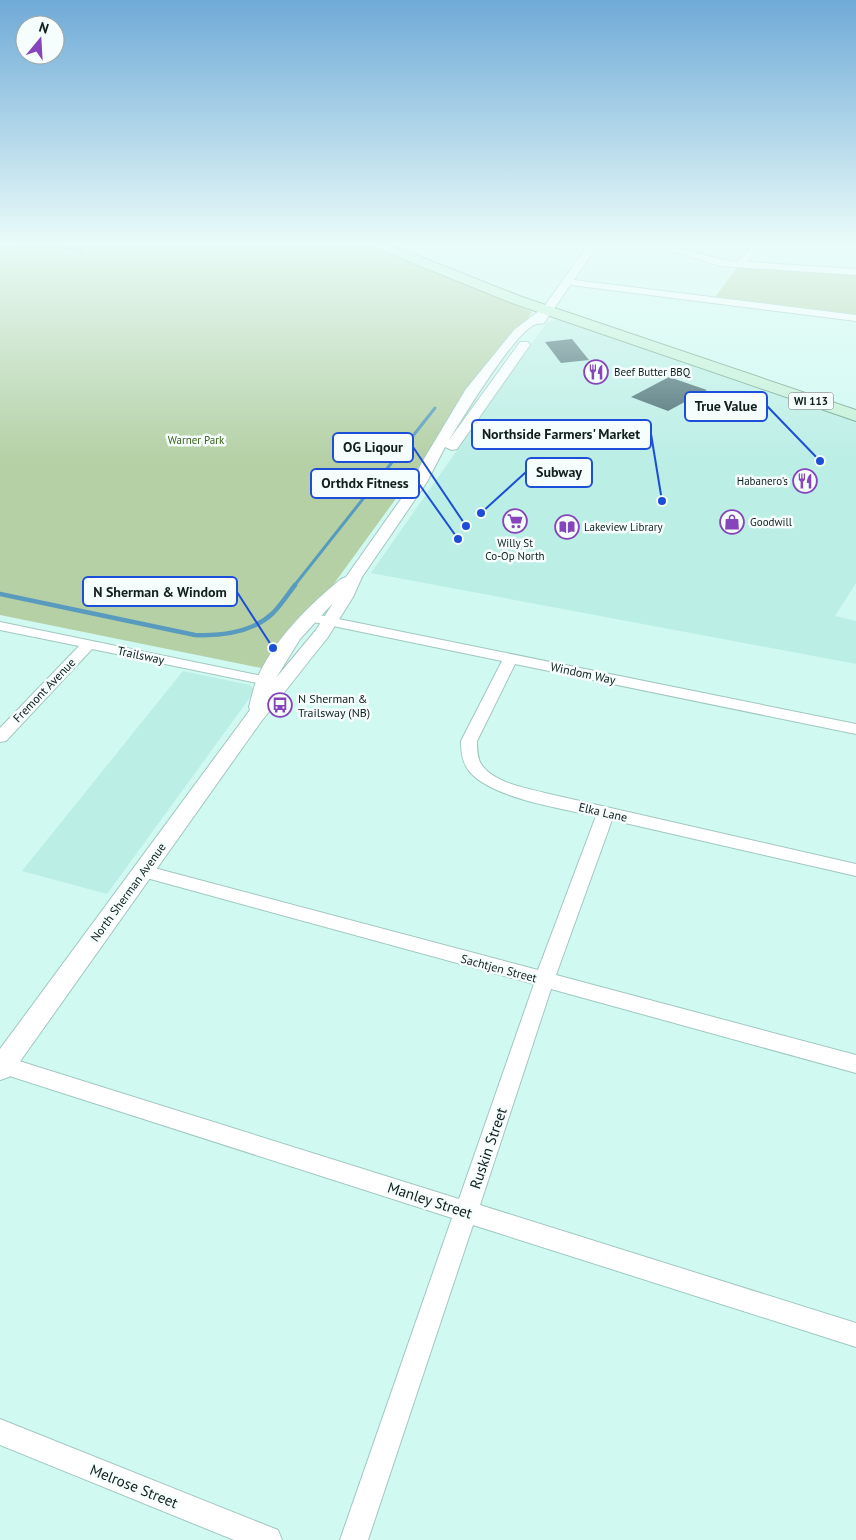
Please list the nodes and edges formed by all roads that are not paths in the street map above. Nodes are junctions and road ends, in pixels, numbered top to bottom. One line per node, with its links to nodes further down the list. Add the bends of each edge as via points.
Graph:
1 (536, 317): 8 (street, North Sherman Avenue, via 518,332 471,392 420,482)
2 (579, 317): 4 (main road, WI 113)
3 (583, 317): 5 (main road, WI 113)
4 (767, 385): 5 (main road); 7 (main road, WI 113)
5 (813, 390): 6 (main road, WI 113)
6 (856, 404)
7 (856, 416)
8 (354, 577): 9 (street, North Sherman Avenue); 10 (street, North Sherman Avenue, via 348,593)
9 (309, 617): 10 (street, Windom Way); 14 (street, North Sherman Avenue, via 277,660)
10 (329, 621): 13 (street, Windom Way); 14 (street, North Sherman Avenue)
11 (0, 626): 12 (street, Trailsway)
12 (88, 644): 14 (street, Trailsway); 16 (street, Fremont Avenue)
13 (512, 658): 15 (street, Windom Way); 17 (street, Elka Lane, via 469,742 470,760 495,784)
14 (274, 682): 19 (street, North Sherman Avenue, via 256,716)
15 (856, 729)
16 (0, 737)
17 (606, 813): 18 (street, Elka Lane); 20 (street, Ruskin Street)
18 (856, 870)
19 (143, 871): 20 (street, Sachtjen Street); 22 (street, North Sherman Avenue)
20 (546, 980): 21 (street, Sachtjen Street); 23 (street, Ruskin Street)
21 (856, 1064)
22 (2, 1067): 23 (street, Manley Street)
23 (466, 1212): 24 (street, Manley Street); 27 (street, Ruskin Street)
24 (856, 1335)
25 (0, 1432): 26 (street, Melrose Street)
26 (268, 1540)
27 (354, 1540)

